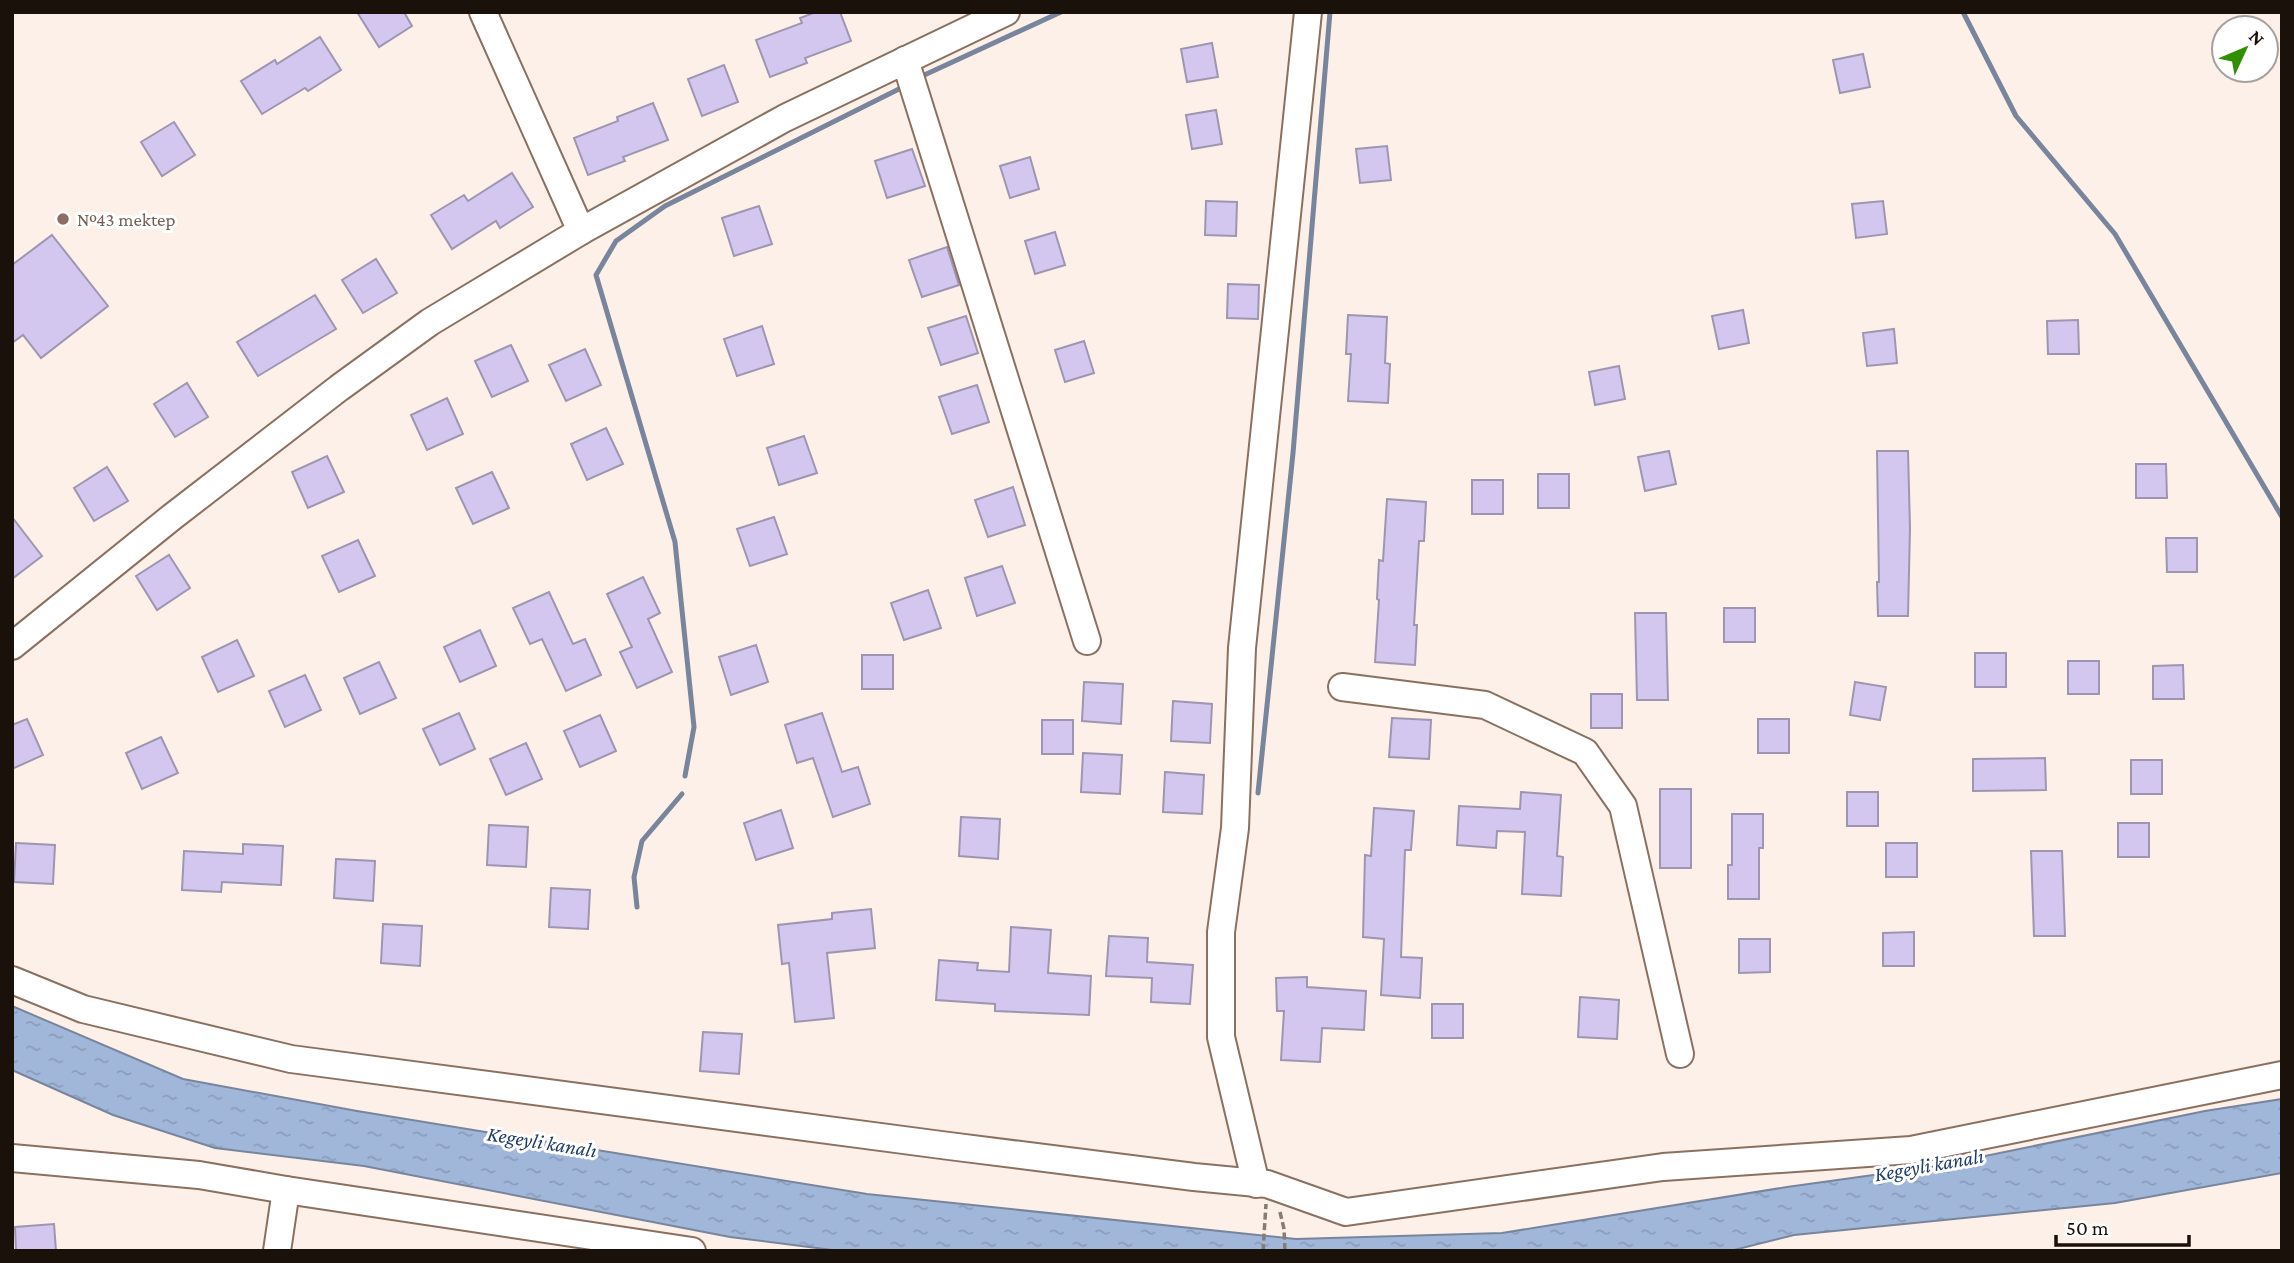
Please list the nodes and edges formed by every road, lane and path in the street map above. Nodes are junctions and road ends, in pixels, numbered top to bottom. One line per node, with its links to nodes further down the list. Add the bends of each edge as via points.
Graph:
1 (483, 12): 5 (street)
2 (1006, 12): 4 (street)
3 (1308, 12): 14 (street, via 1242,648 1235,828 1221,932 1221,1037)
4 (905, 60): 5 (street, via 785,118); 6 (street)
5 (581, 231): 7 (street, via 430,322 339,388)
6 (1087, 641)
7 (12, 646)
8 (1342, 687): 10 (street, via 1485,705 1584,752 1623,806)
9 (12, 980): 14 (street, via 83,1009 291,1059)
10 (1679, 1054)
11 (2282, 1075): 14 (street, via 1911,1150 1663,1167 1346,1212 1267,1184)
12 (12, 1158): 13 (street, via 199,1175)
13 (286, 1190): 16 (street); 17 (street)
14 (1261, 1193): 19 (path, via 1281,1213)
15 (1264, 1229): 18 (path)
16 (277, 1251)
17 (692, 1251)
18 (1263, 1251)
19 (1285, 1251)

